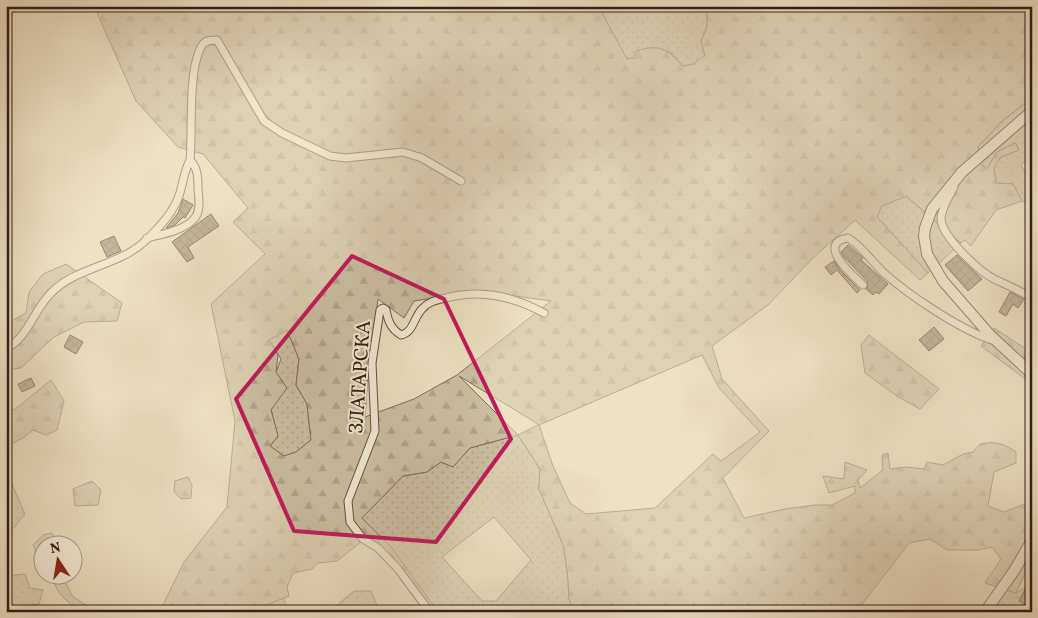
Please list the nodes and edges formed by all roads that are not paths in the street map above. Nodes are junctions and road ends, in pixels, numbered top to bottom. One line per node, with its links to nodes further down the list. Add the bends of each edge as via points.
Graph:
1 (1032, 111): 3 (street)
2 (190, 160): 4 (street, via 193,73 204,43 217,40 264,121 282,133 330,156 346,158 402,152 422,158); 5 (street, via 178,198); 5 (street, via 195,165 198,185 195,219 175,230)
3 (962, 172): 7 (street, via 945,204 941,220 946,233 978,268); 9 (street, via 932,209 925,228 925,247 937,273)
4 (461, 180)
5 (147, 238): 10 (street, via 120,258 69,278 51,292 22,336)
6 (863, 284): 9 (street, via 837,256 835,248 841,239 848,238 858,244 882,272 922,301 966,328)
7 (1032, 298)
8 (544, 313): 13 (street, ЗЛАТАРСКА, via 524,302 464,293 431,301 421,309 411,329 401,335 394,331 386,310 380,310 372,363 375,431 348,500 350,522 363,539 378,548 398,569)
9 (996, 341): 11 (street)
10 (6, 349)
11 (1032, 374)
12 (1032, 540): 14 (street)
13 (430, 612)
14 (985, 612)

